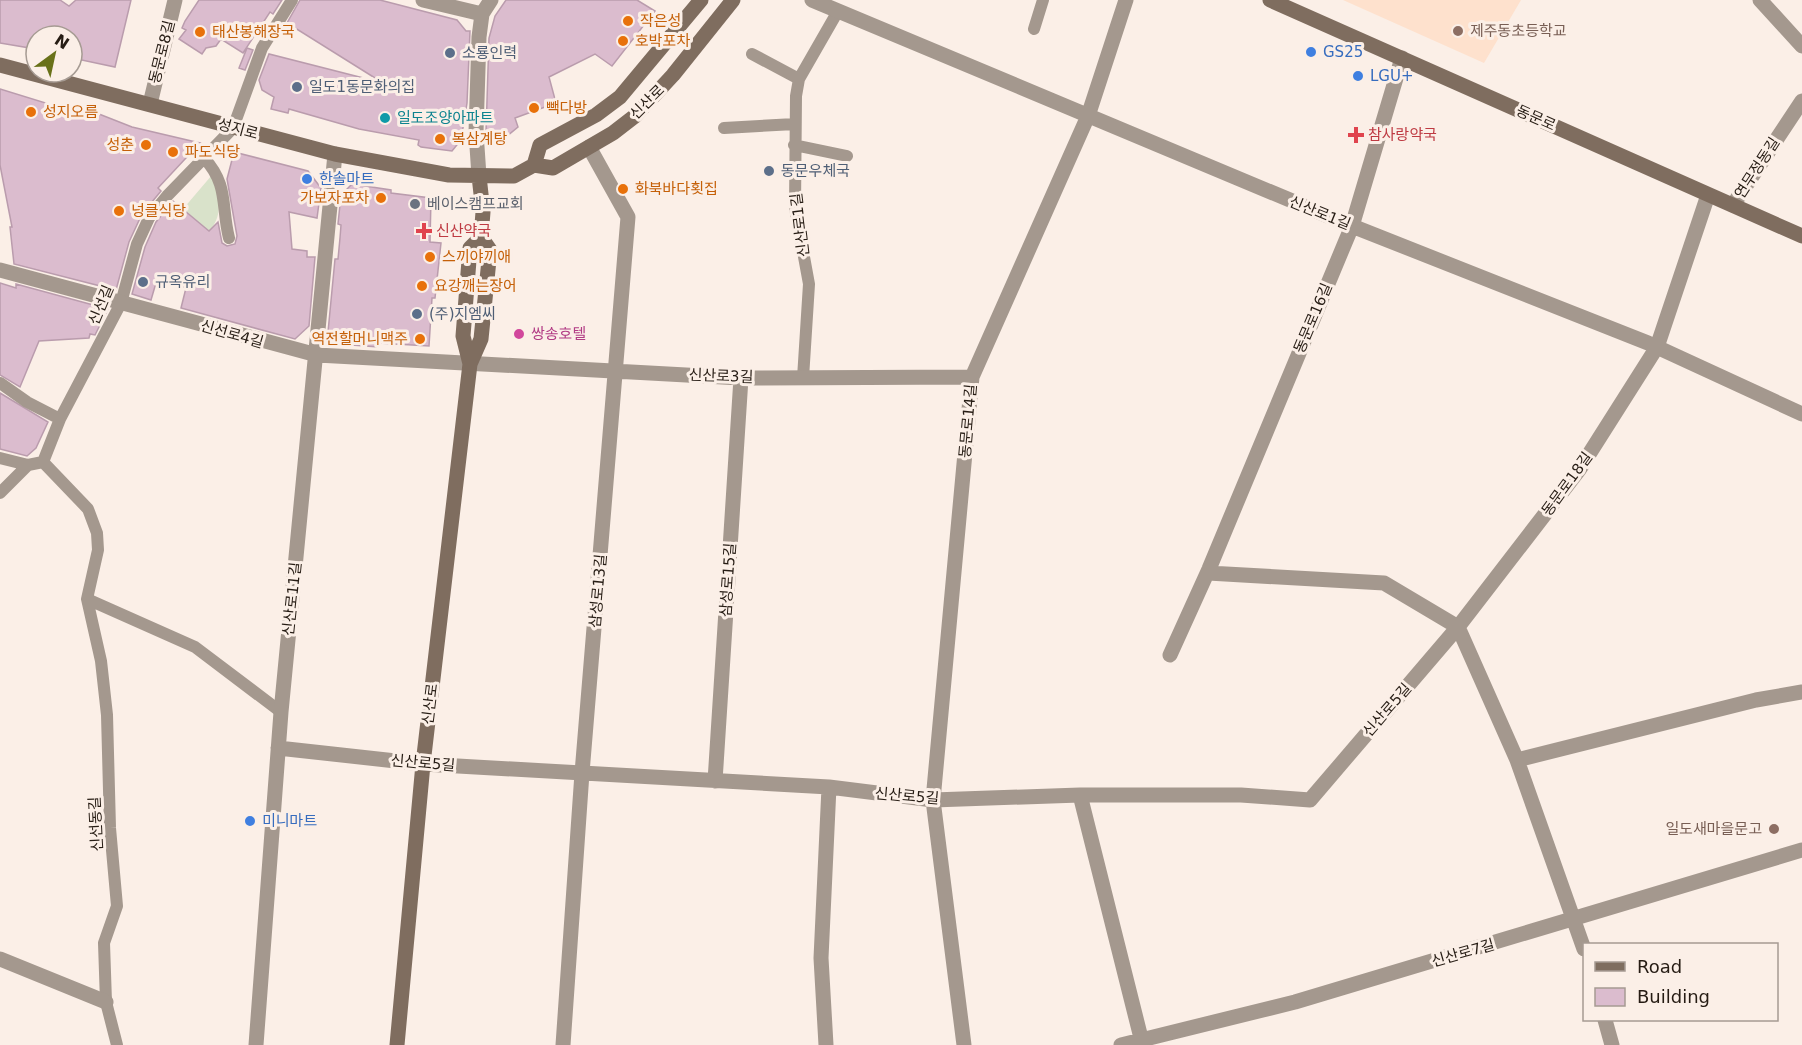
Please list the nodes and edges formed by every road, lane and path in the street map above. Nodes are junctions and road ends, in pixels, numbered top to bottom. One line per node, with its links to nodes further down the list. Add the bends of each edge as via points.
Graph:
1 (175, 0): 21 (street, 동문로8길)
2 (292, 0): 24 (lane, via 262,48)
3 (423, 0): 13 (street)
4 (491, 0): 13 (street)
5 (701, 0): 31 (main road, 신산로, via 620,97 596,115 540,145)
6 (733, 0): 27 (main road, 신산로, via 650,102)
7 (812, 0): 12 (street, 신산로1길)
8 (1043, 0): 14 (lane)
9 (1126, 0): 22 (street, 동문로14길)
10 (1270, 0): 17 (main road, 동문로)
11 (1760, 0): 15 (street)
12 (838, 11): 19 (lane, 신산로1길); 22 (street, 신산로1길)
13 (482, 14): 32 (street, via 476,132)
14 (1034, 29)
15 (1802, 46)
16 (752, 54): 19 (lane)
17 (1402, 58): 33 (main road, 동문로); 35 (street, 동문로16길)
18 (0, 65): 21 (main road, 성지로)
19 (799, 79): 23 (lane, 신산로1길)
20 (1802, 100): 34 (street, 연무정동길)
21 (150, 104): 24 (main road, 성지로)
22 (1088, 116): 35 (street, 신산로1길); 44 (street, 동문로14길)
23 (795, 124): 25 (lane); 26 (lane, 신산로1길)
24 (233, 128): 28 (main road, 성지로); 30 (lane, 신선길)
25 (724, 128)
26 (795, 145): 29 (lane); 46 (lane, 신산로1길, via 796,220 809,284)
27 (589, 147): 31 (main road, 신산로, via 552,168); 43 (street, 삼성로13길, via 628,217)
28 (335, 154): 32 (main road, 성지로, via 439,174); 41 (street, 신산로11길)
29 (847, 156)
30 (204, 158): 37 (lane, via 222,183 224,224); 39 (lane, 신선길, via 149,218 137,244)
31 (534, 165): 32 (main road, 신산로, via 514,176)
32 (480, 177): 42 (main road, 신산로, via 481,237 470,248 464,314 463,336)
33 (1708, 195): 34 (main road, 동문로); 40 (street, 동문로18길)
34 (1733, 205): 36 (main road, 동문로)
35 (1352, 226): 40 (street, 신산로1길); 54 (street, 동문로16길)
36 (1802, 236)
37 (229, 238)
38 (0, 270): 39 (street, 신선로4길)
39 (121, 303): 41 (street, 신선로4길); 49 (lane, 신선길)
40 (1657, 347): 48 (street, 신산로1길); 56 (street, 동문로18길, via 1579,470)
41 (317, 355): 42 (street, 신선로4길); 59 (street, 신산로11길)
42 (470, 364): 43 (street, 신산로3길); 62 (main road, 신산로)
43 (616, 371): 45 (street, 신산로3길); 63 (street, 삼성로13길)
44 (972, 377): 46 (street, 신산로3길); 67 (street, 동문로14길)
45 (741, 378): 46 (street, 신산로3길); 64 (street, 삼성로15길)
46 (803, 378)
47 (0, 383): 49 (lane)
48 (1802, 414)
49 (60, 418): 51 (lane, 신선길)
50 (0, 458): 52 (lane)
51 (43, 462): 52 (lane); 55 (lane, 신선동길, via 88,508 97,533 98,550)
52 (28, 465): 53 (lane)
53 (0, 492)
54 (1208, 573): 56 (street, via 1384,583); 57 (street, 동문로16길)
55 (87, 599): 59 (lane, via 195,647); 72 (lane, 신선동길, via 101,662 107,715 117,906 104,943)
56 (1458, 627): 61 (street); 66 (street, 신산로5길, via 1310,800 1241,795)
57 (1170, 655)
58 (1802, 692): 61 (street)
59 (281, 712): 60 (street, 신산로11길)
60 (278, 748): 62 (street, 신산로5길); 76 (street, 신산로11길)
61 (1517, 760): 69 (street)
62 (423, 764): 63 (street, 신산로5길); 77 (main road, 신산로)
63 (582, 773): 64 (street, 신산로5길); 78 (street, 삼성로13길)
64 (715, 781): 65 (street, 신산로5길)
65 (829, 787): 67 (street, 신산로5길); 79 (street, via 821,958)
66 (1080, 795): 67 (street, 신산로5길); 74 (street)
67 (933, 800): 80 (street, 동문로14길)
68 (1802, 850): 69 (street, 신산로7길)
69 (1576, 920): 70 (street); 74 (street, 신산로7길, via 1295,1002)
70 (1583, 945)
71 (0, 959): 72 (street)
72 (106, 1002): 75 (lane, 신선동길)
73 (1605, 1021): 82 (street)
74 (1141, 1038): 81 (street, 신산로7길)
75 (117, 1045)
76 (256, 1045)
77 (397, 1045)
78 (563, 1045)
79 (826, 1045)
80 (964, 1045)
81 (1120, 1045)
82 (1612, 1045)

